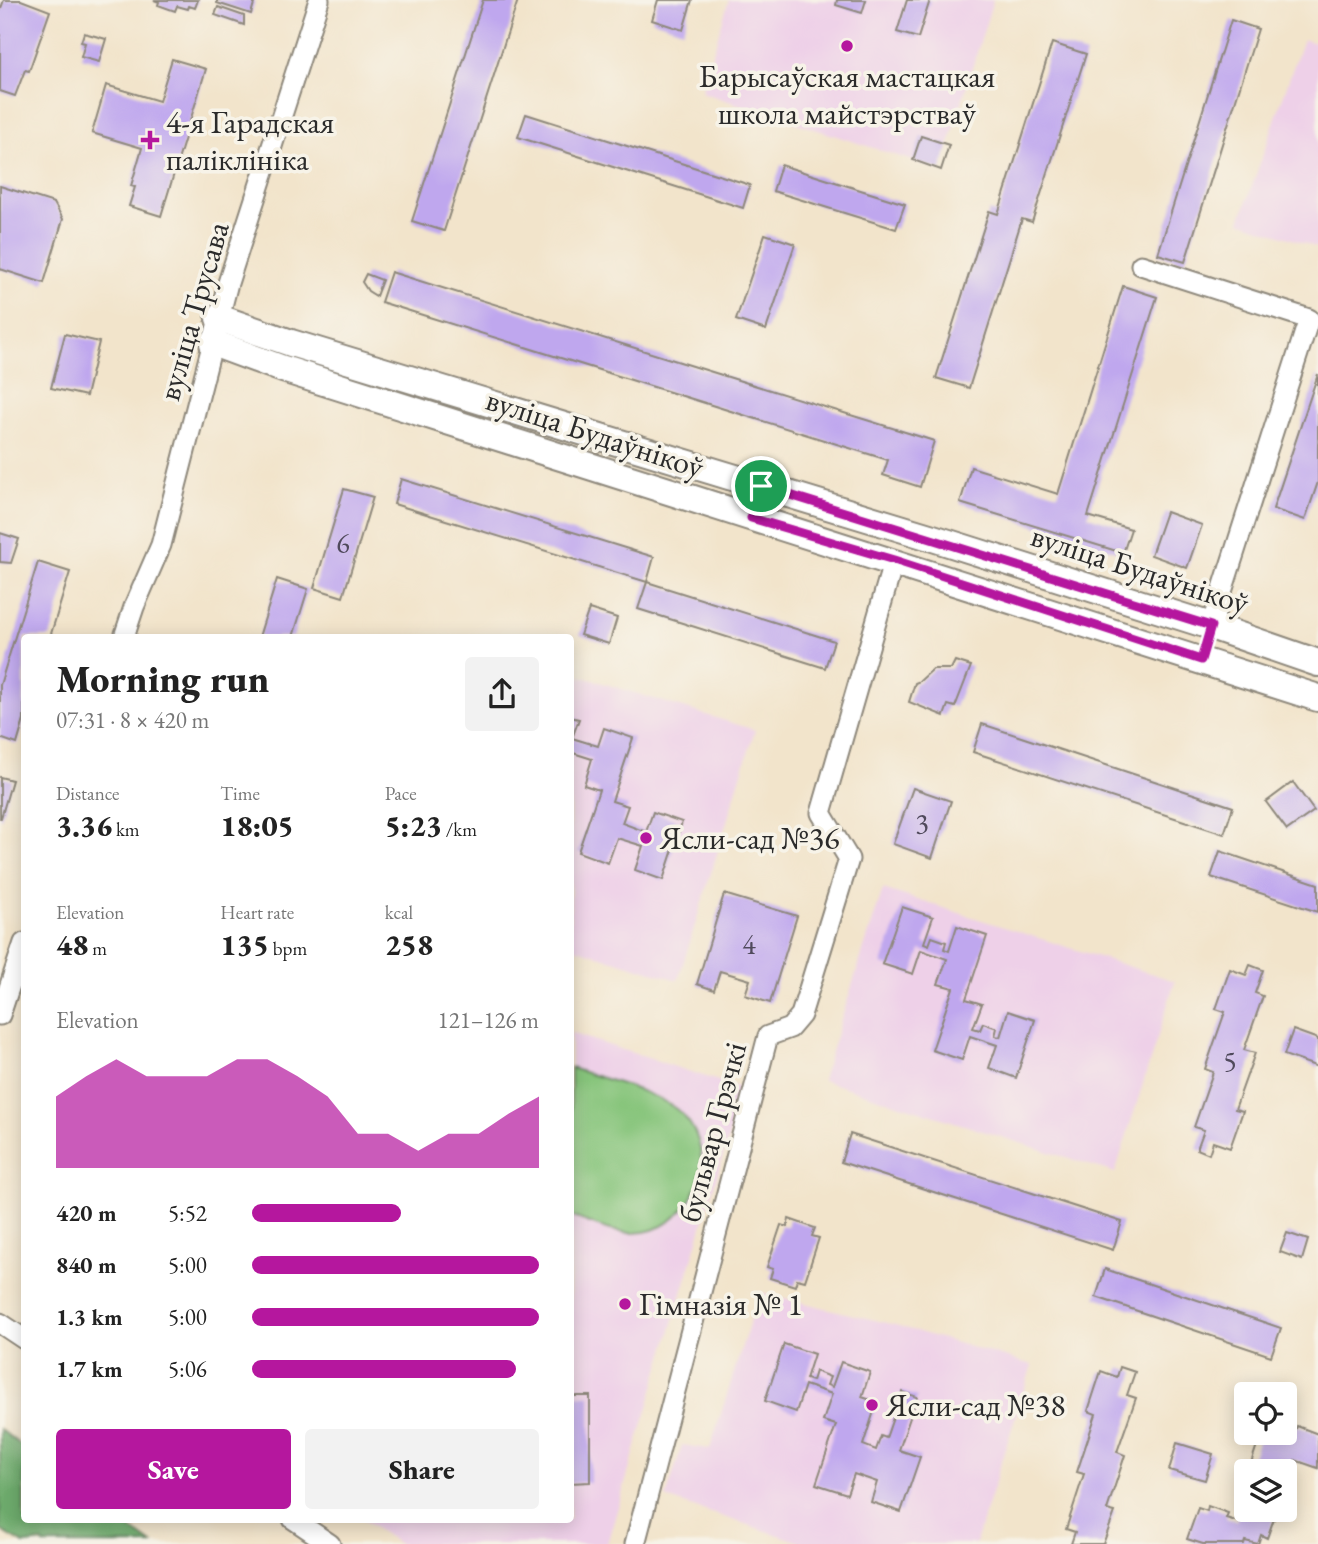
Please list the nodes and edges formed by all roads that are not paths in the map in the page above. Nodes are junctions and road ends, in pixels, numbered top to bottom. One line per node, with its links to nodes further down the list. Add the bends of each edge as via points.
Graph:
1 (319, 0): 3 (street, вуліца Трусава)
2 (1141, 265): 7 (street, via 1309,319)
3 (216, 331): 4 (street, вуліца Будаўнікоў, via 291,343); 5 (street, вуліца Будаўнікоў, via 283,369); 8 (street, вуліца Трусава, via 161,545)
4 (761, 486): 5 (street); 7 (street, вуліца Будаўнікоў)
5 (751, 518): 6 (street, вуліца Будаўнікоў)
6 (894, 560): 9 (street, вуліца Будаўнікоў); 18 (street, бульвар Грэчкі, via 821,813 849,859 801,1015 790,1028 768,1036)
7 (1211, 626): 9 (street); 10 (street, вуліца Будаўнікоў)
8 (125, 634)
9 (1201, 660): 11 (street, вуліца Будаўнікоў)
10 (1318, 663)
11 (1318, 698)
12 (21, 952): 13 (street)
13 (0, 1016)
14 (0, 1323): 15 (street)
15 (21, 1337)
16 (299, 1523): 17 (street)
17 (330, 1544)
18 (635, 1544)

